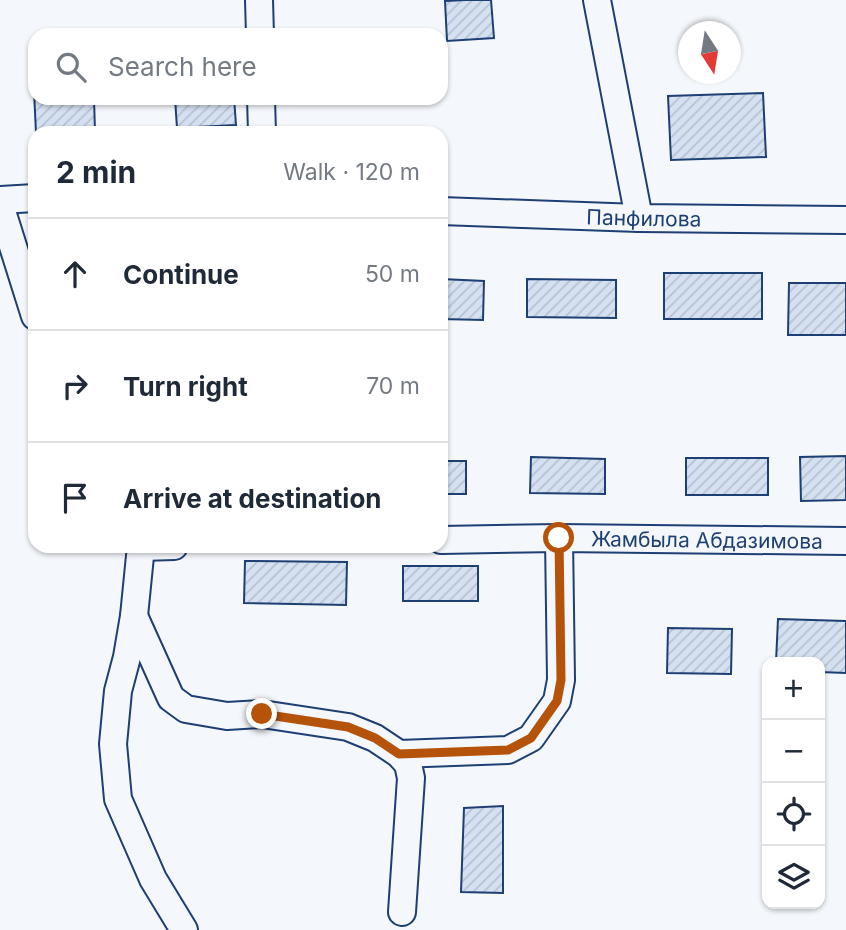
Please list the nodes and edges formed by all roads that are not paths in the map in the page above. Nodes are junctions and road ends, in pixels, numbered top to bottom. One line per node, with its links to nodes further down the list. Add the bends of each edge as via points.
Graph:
1 (259, 0): 3 (street)
2 (597, 0): 10 (street)
3 (260, 28)
4 (261, 105): 5 (street)
5 (262, 126)
6 (28, 198): 7 (street)
7 (0, 200)
8 (0, 205): 12 (street)
9 (448, 211): 10 (street, Панфилова)
10 (639, 218): 11 (street, Панфилова)
11 (846, 220)
12 (28, 294)
13 (559, 538): 14 (street, Жамбыла Абдазимова); 15 (street, Жамбыла Абдазимова); 18 (street, via 561,680 557,701 531,738 508,750)
14 (448, 540)
15 (846, 541)
16 (140, 553): 17 (street)
17 (134, 616): 18 (street, via 172,698 186,709 348,727); 20 (street, via 118,691 113,744 118,799 153,879)
18 (399, 754): 19 (street, via 408,764 411,778)
19 (402, 912)
20 (184, 930)

